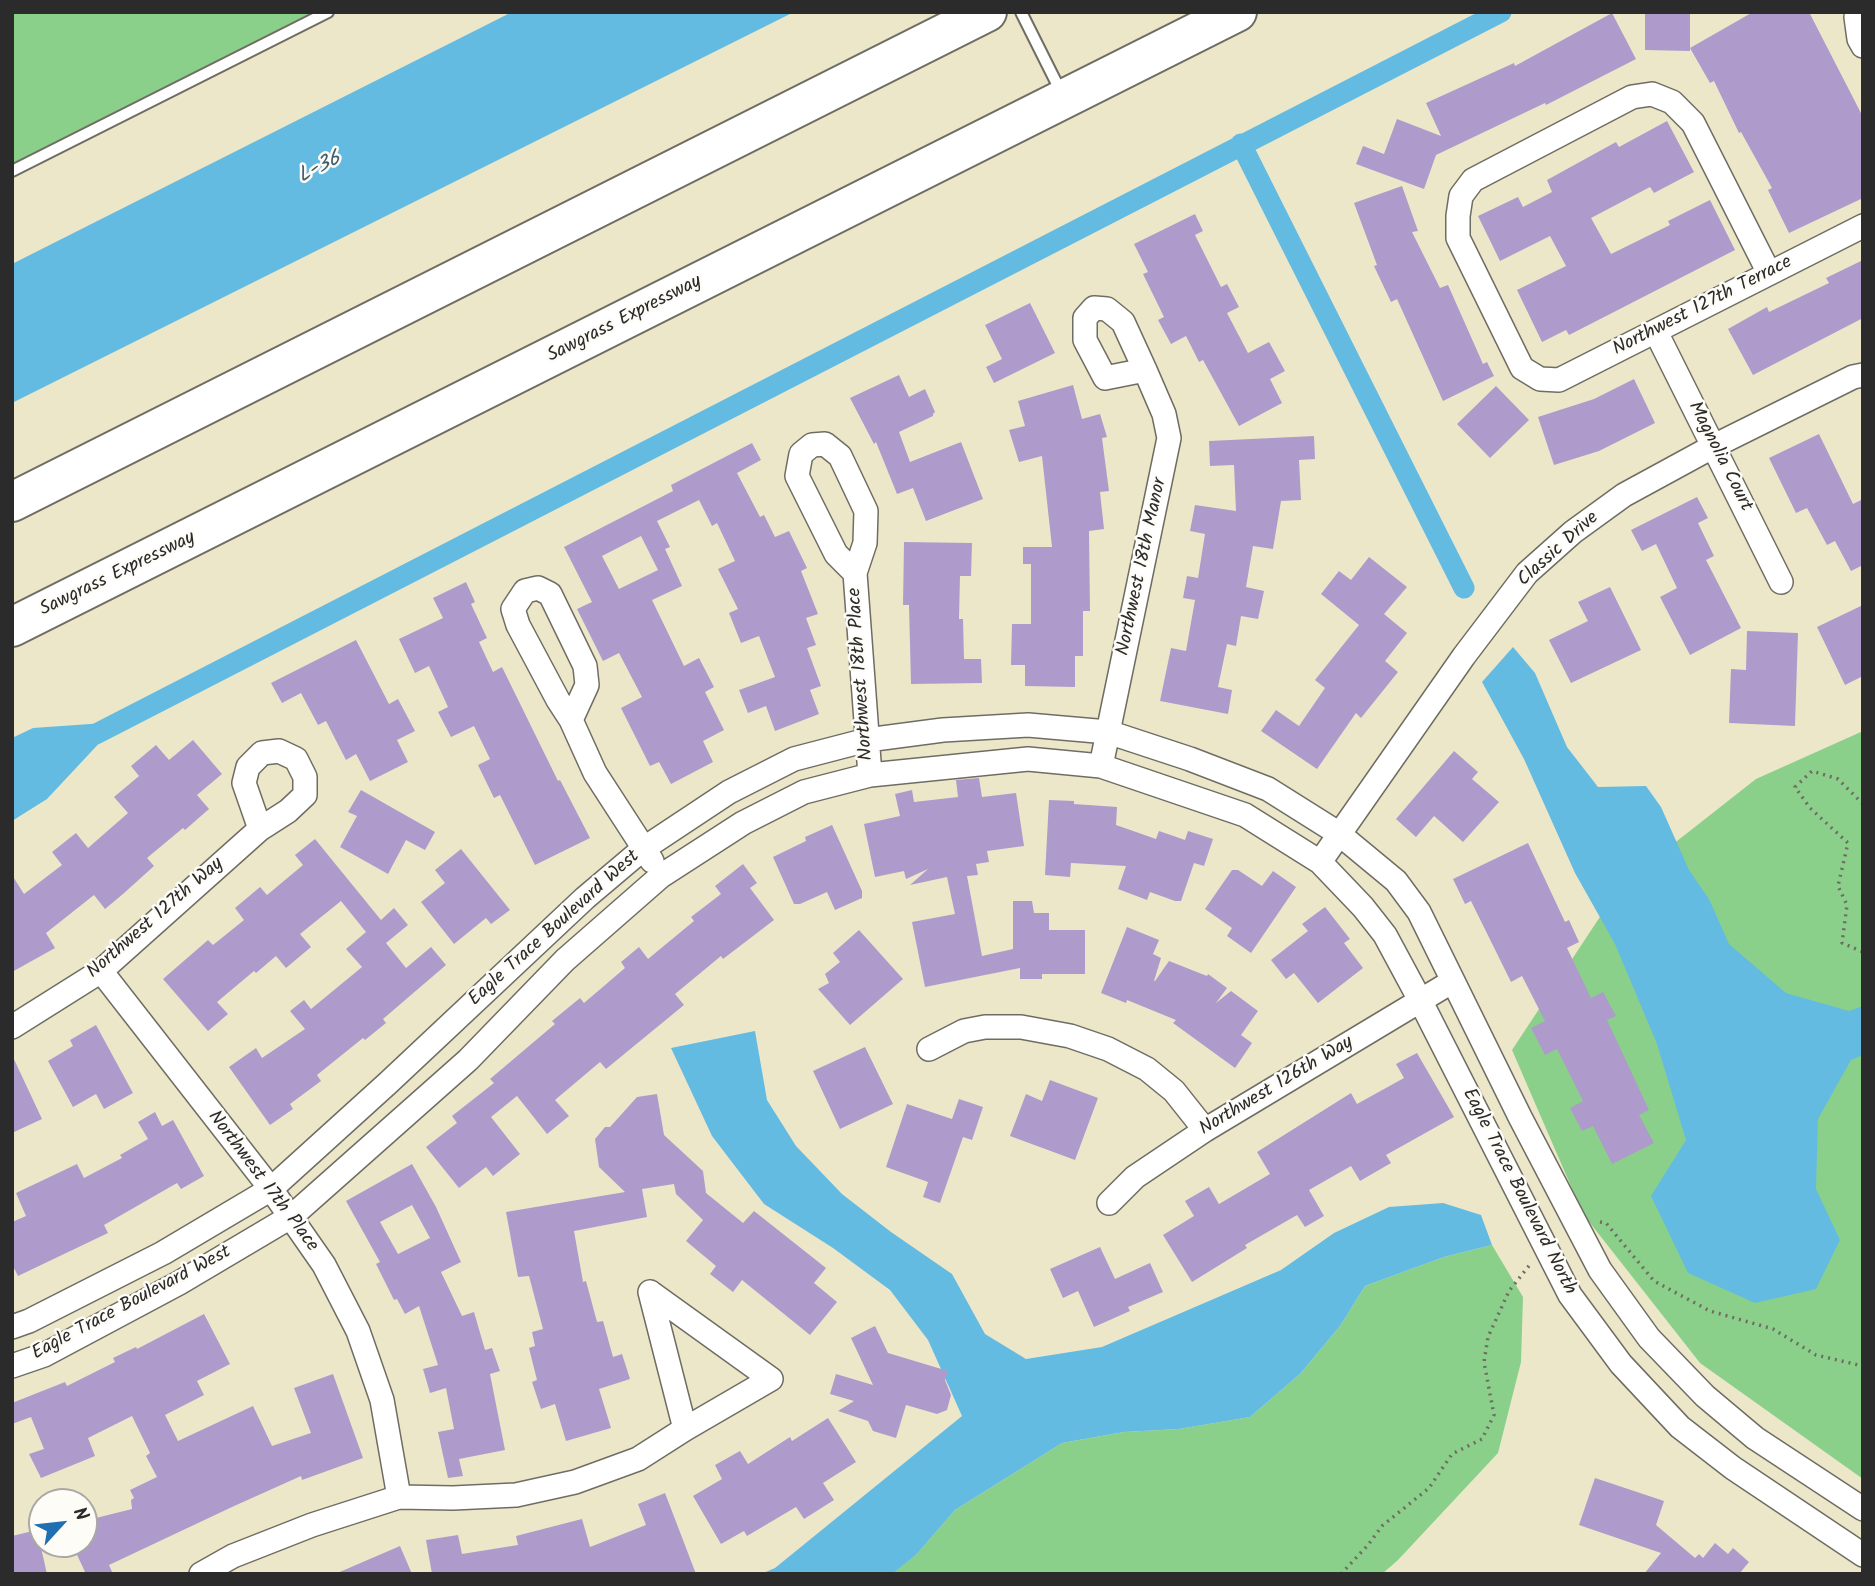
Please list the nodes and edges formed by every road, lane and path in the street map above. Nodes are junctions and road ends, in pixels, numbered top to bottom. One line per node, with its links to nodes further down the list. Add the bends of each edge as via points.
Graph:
1 (328, 12): 8 (lane)
2 (987, 12): 15 (highway)
3 (1021, 12): 7 (lane)
4 (1237, 12): 7 (highway, Sawgrass Expressway)
5 (1859, 12): 6 (street, via 1856,17)
6 (1863, 46)
7 (1065, 99): 18 (highway, Sawgrass Expressway)
8 (12, 171)
9 (1863, 226): 10 (street, Northwest 127th Terrace)
10 (1769, 272): 11 (street, Northwest 127th Terrace); 11 (street, Northwest 127th Terrace, via 1693,123 1672,102 1652,94 1632,97 1473,180 1461,196 1458,238 1522,368 1540,379 1559,380)
11 (1656, 332): 14 (street, Magnolia Court)
12 (1145, 370): 20 (street, Northwest 18th Manor, via 1169,438)
13 (1863, 375): 14 (street, Classic Drive)
14 (1713, 446): 17 (street, Magnolia Court); 26 (street, Classic Drive, via 1624,495 1527,573)
15 (12, 502)
16 (855, 573): 16 (street, Northwest 18th Place, via 865,543 866,511 840,456 825,444 813,445 801,454 796,476 836,554); 21 (street, Northwest 18th Place)
17 (1781, 582)
18 (12, 627)
19 (571, 720): 19 (street, via 587,685 585,666 550,594 538,588 525,591 513,610 518,625); 27 (street, via 594,773)
20 (1108, 732): 21 (street, Eagle Trace Boulevard West, via 1028,725); 22 (street, Northwest 18th Manor); 26 (street, Eagle Trace Boulevard West, via 1268,789)
21 (867, 740): 23 (street, Northwest 18th Place); 27 (street, Eagle Trace Boulevard West, via 794,759 729,792)
22 (1101, 766): 23 (street, Eagle Trace Boulevard West, via 1028,759); 28 (street, Eagle Trace Boulevard West, via 1245,815)
23 (870, 775): 29 (street, Eagle Trace Boulevard West, via 804,792 743,823)
24 (1863, 804): 30 (path, via 1838,779 1812,771 1795,787 1847,843 1838,886 1847,905 1842,943)
25 (260, 829): 31 (street, Northwest 127th Way)
26 (1338, 832): 28 (street, Classic Drive); 32 (street, Eagle Trace Boulevard West, via 1396,881 1419,912)
27 (643, 849): 29 (street); 37 (street, Eagle Trace Boulevard West)
28 (1320, 862): 33 (street, Eagle Trace Boulevard West, via 1385,935)
29 (661, 876): 39 (street, Eagle Trace Boulevard West, via 565,960 468,1060)
30 (1863, 952)
31 (101, 971): 34 (street, Northwest 127th Way); 37 (street, Northwest 17th Place)
32 (1453, 981): 33 (street, Northwest 126th Way); 40 (street, Eagle Trace Boulevard North)
33 (1420, 1000): 36 (street, Northwest 126th Way); 41 (street, Eagle Trace Boulevard North)
34 (12, 1027)
35 (929, 1049): 36 (street, via 964,1031 985,1027 1021,1027 1070,1037 1108,1049 1147,1069 1174,1091)
36 (1205, 1130): 38 (street, Northwest 126th Way, via 1135,1177)
37 (271, 1189): 39 (street, Northwest 17th Place); 42 (street, Eagle Trace Boulevard West, via 163,1253)
38 (1109, 1203)
39 (292, 1216): 43 (street, Eagle Trace Boulevard West, via 69,1342); 46 (street, Northwest 17th Place, via 358,1331 382,1400)
40 (1578, 1228): 44 (path, via 1597,1221 1606,1223 1654,1281 1710,1311 1773,1329 1816,1355); 47 (street, Eagle Trace Boulevard North, via 1600,1270 1649,1338 1705,1396 1755,1438)
41 (1545, 1245): 48 (street, Eagle Trace Boulevard North, via 1570,1295 1621,1364 1680,1427); 50 (path, via 1509,1292 1488,1337 1485,1362 1494,1415 1482,1439 1452,1454 1429,1488 1381,1526)
42 (12, 1327)
43 (12, 1366)
44 (1863, 1366)
45 (685, 1429): 45 (street, via 771,1379 650,1292); 46 (street, via 638,1459 575,1482 516,1495)
46 (399, 1497): 49 (street, via 312,1525 233,1556)
47 (1863, 1509)
48 (1863, 1555)
49 (201, 1574)
50 (1340, 1574)

